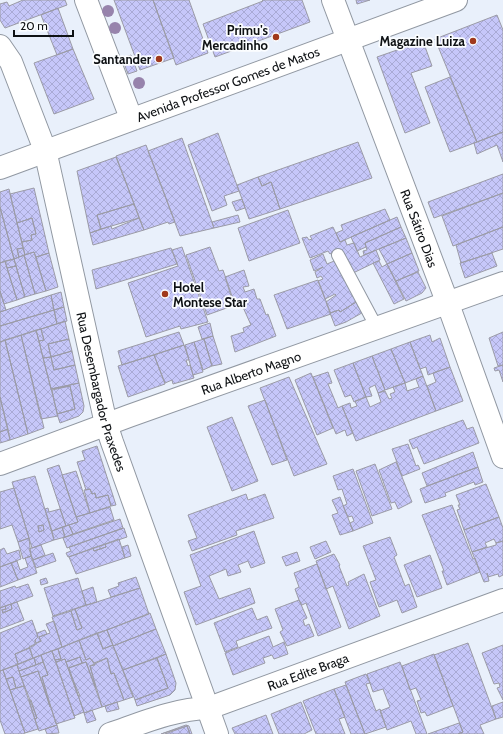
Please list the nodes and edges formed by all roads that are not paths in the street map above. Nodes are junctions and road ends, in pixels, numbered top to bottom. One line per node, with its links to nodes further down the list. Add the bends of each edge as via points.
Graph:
1 (86, 0): 6 (street)
2 (333, 0): 4 (street, Rua Sátiro Dias)
3 (456, 0): 4 (street, Avenida Professor Gomes de Matos)
4 (346, 40): 6 (street, Avenida Professor Gomes de Matos); 11 (street, Rua Sátiro Dias)
5 (0, 46): 7 (street, Rua Desembargador Praxedes, via 11,62)
6 (131, 118): 7 (street, Avenida Professor Gomes de Matos)
7 (45, 150): 8 (street, Avenida Professor Gomes de Matos); 13 (street, Rua Desembargador Praxedes)
8 (0, 168)
9 (338, 255): 12 (lane)
10 (503, 283): 11 (street, Rua Alberto Magno)
11 (448, 304): 12 (street, Rua Alberto Magno); 14 (street, Rua Sátiro Dias)
12 (378, 328): 13 (street, Rua Alberto Magno)
13 (106, 424): 15 (street, Rua Alberto Magno); 17 (street, Rua Desembargador Praxedes)
14 (502, 453)
15 (0, 464)
16 (503, 600): 17 (street, Rua Edite Braga)
17 (209, 708): 18 (street, Rua Edite Braga, via 191,708); 19 (street, Rua Desembargador Praxedes)
18 (110, 734)
19 (217, 734)

